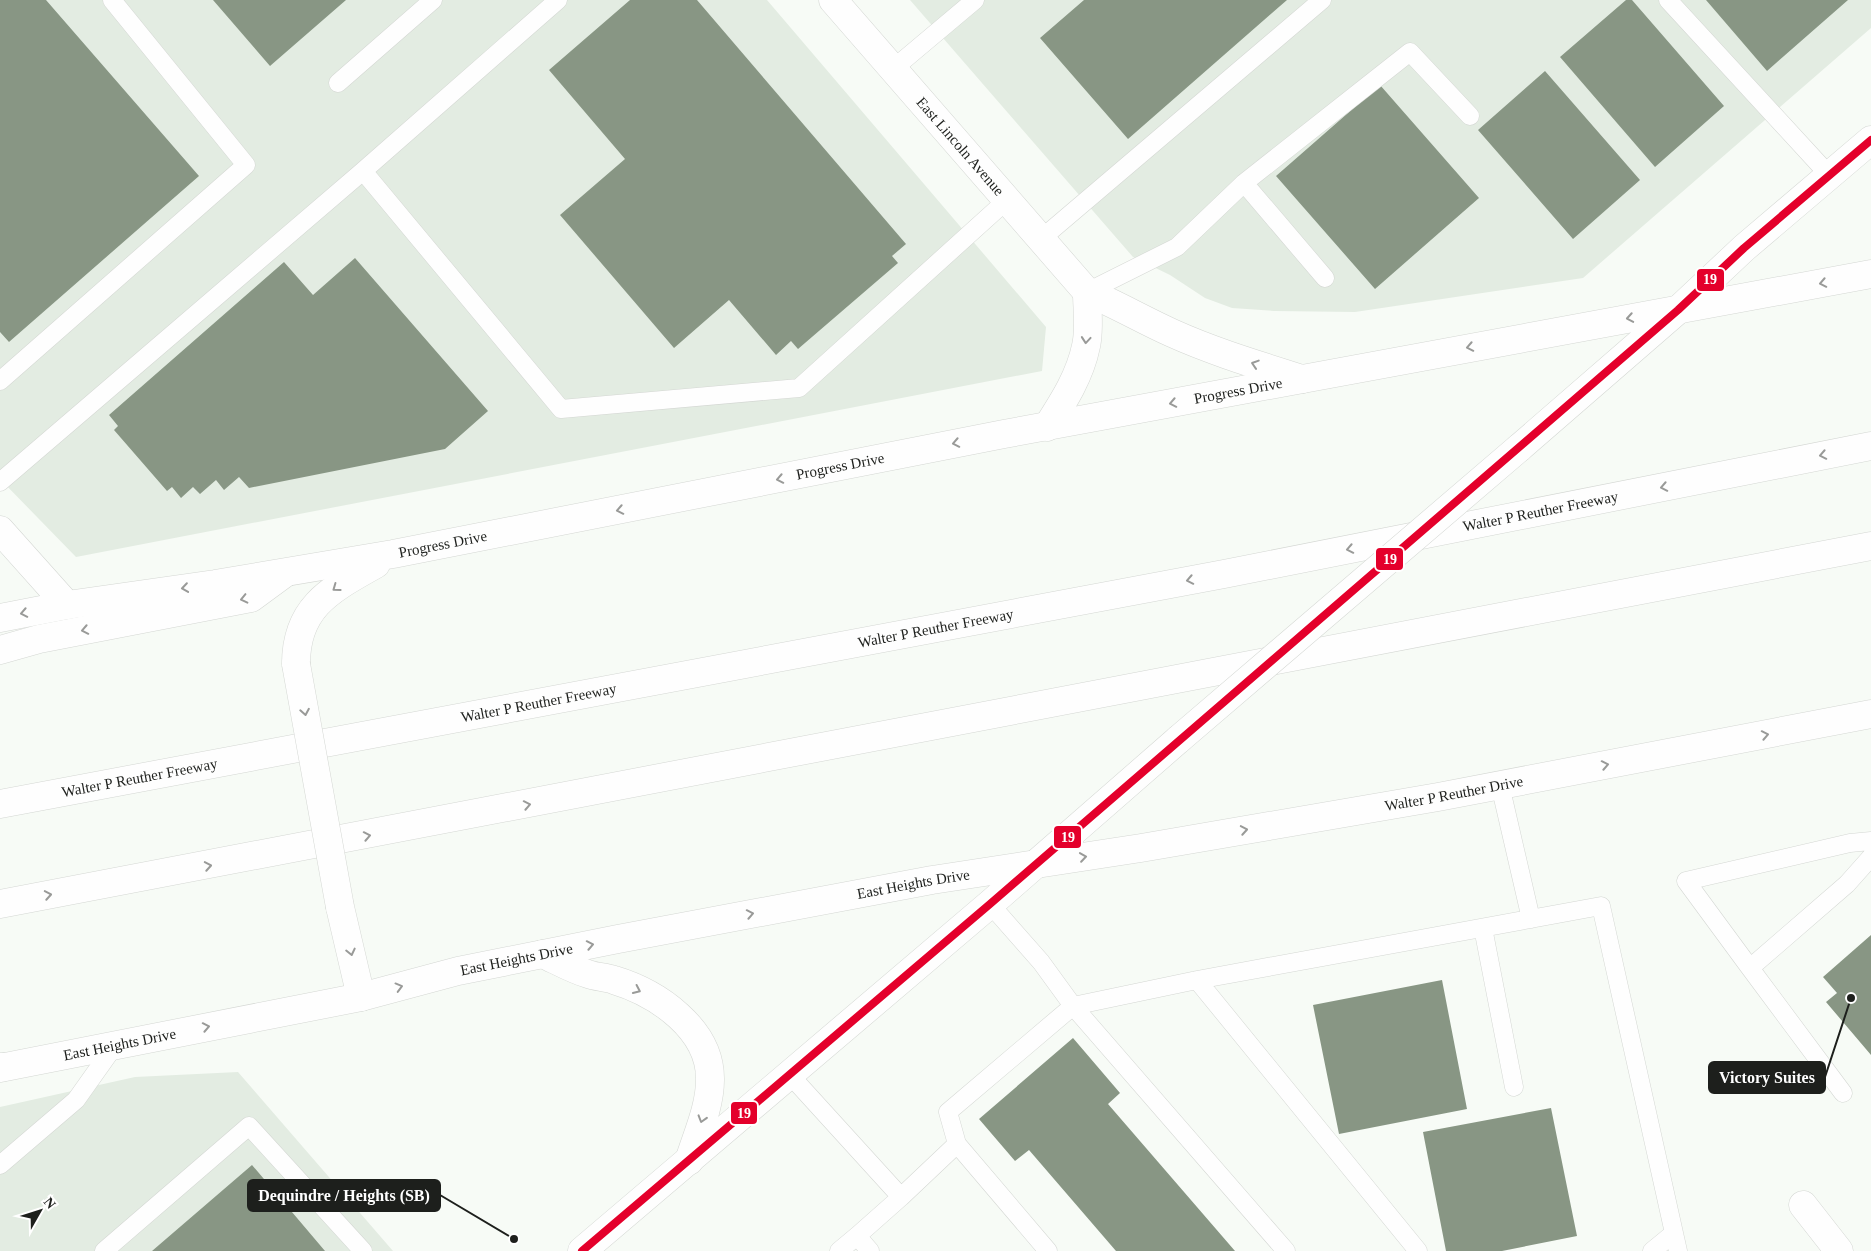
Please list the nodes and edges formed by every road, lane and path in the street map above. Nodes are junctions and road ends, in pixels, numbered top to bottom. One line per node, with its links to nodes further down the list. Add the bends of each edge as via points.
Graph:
1 (112, 0): 22 (lane, via 246,165)
2 (433, 0): 9 (lane)
3 (558, 0): 12 (lane)
4 (833, 0): 8 (main road, East Lincoln Avenue)
5 (975, 0): 8 (lane)
6 (1322, 0): 16 (lane)
7 (1668, 0): 13 (lane)
8 (893, 69): 15 (main road, East Lincoln Avenue)
9 (338, 84)
10 (1470, 116): 14 (lane, via 1410,52)
11 (1871, 140): 13 (main road)
12 (363, 171): 15 (lane, via 561,409 799,388); 25 (lane)
13 (1829, 175): 20 (main road)
14 (1244, 183): 18 (lane); 19 (lane, via 1177,247)
15 (1008, 200): 16 (main road, East Lincoln Avenue)
16 (1041, 239): 19 (main road, East Lincoln Avenue)
17 (1871, 274): 20 (main road, one-way to 20)
18 (1325, 278)
19 (1087, 292): 21 (main road, East Lincoln Avenue, one-way to 19, via 1197,344); 23 (main road, one-way to 23, via 1086,344 1080,367 1067,396)
20 (1678, 310): 21 (main road, Progress Drive, one-way to 21); 38 (main road, bridge)
21 (1302, 379): 23 (main road, Progress Drive, one-way to 23)
22 (0, 381)
23 (1047, 427): 28 (main road, Progress Drive, one-way to 28)
24 (1871, 446): 35 (main road, Walter P Reuther Freeway, one-way to 35, via 1224,574)
25 (0, 482)
26 (0, 530): 30 (main road)
27 (1871, 546): 39 (main road, one-way to 27, via 306,848 1368,640)
28 (393, 554): 29 (main road, Progress Drive); 46 (main road, one-way to 46, bridge, via 336,588 318,603 299,631 296,664 340,907)
29 (285, 573): 30 (main road, Progress Drive, one-way to 30); 32 (main road, one-way to 32, via 251,598 40,639)
30 (67, 605): 31 (main road, Progress Drive, one-way to 31)
31 (0, 618)
32 (0, 650)
33 (1871, 714): 34 (main road, Walter P Reuther Drive, one-way to 33)
34 (1500, 785): 38 (main road, Walter P Reuther Drive, one-way to 34); 41 (lane)
35 (0, 804)
36 (1871, 841): 44 (lane, via 1686,881)
37 (1871, 857): 44 (lane, via 1847,884)
38 (1035, 864): 40 (main road); 43 (main road, East Heights Drive, one-way to 38, via 932,880)
39 (0, 904)
40 (990, 904): 47 (lane); 50 (main road)
41 (1531, 919): 42 (lane); 58 (lane, via 1600,906)
42 (1483, 928): 45 (lane); 51 (lane)
43 (543, 954): 46 (main road, East Heights Drive, one-way to 43, via 458,971); 54 (main road, one-way to 54, via 656,999 688,1026 700,1042 710,1079 708,1098)
44 (1750, 968): 52 (lane)
45 (1197, 980): 47 (lane); 67 (lane)
46 (361, 997): 48 (main road, East Heights Drive, one-way to 46)
47 (1074, 1006): 53 (lane, via 948,1112); 66 (lane)
48 (114, 1045): 49 (main road, East Heights Drive); 55 (lane, via 76,1100)
49 (1, 1068)
50 (790, 1075): 54 (main road); 56 (lane)
51 (1514, 1087)
52 (1843, 1093)
53 (957, 1144): 56 (lane); 65 (lane)
54 (689, 1161): 62 (main road)
55 (0, 1165)
56 (901, 1197): 59 (lane)
57 (1803, 1204): 70 (main road)
58 (1674, 1232): 68 (lane); 69 (lane)
59 (857, 1236): 63 (lane); 64 (lane)
60 (104, 1251): 61 (lane, via 249,1126)
61 (364, 1251)
62 (582, 1251)
63 (839, 1251)
64 (870, 1251)
65 (1048, 1251)
66 (1286, 1251)
67 (1418, 1251)
68 (1652, 1251)
69 (1678, 1251)
70 (1839, 1251)

